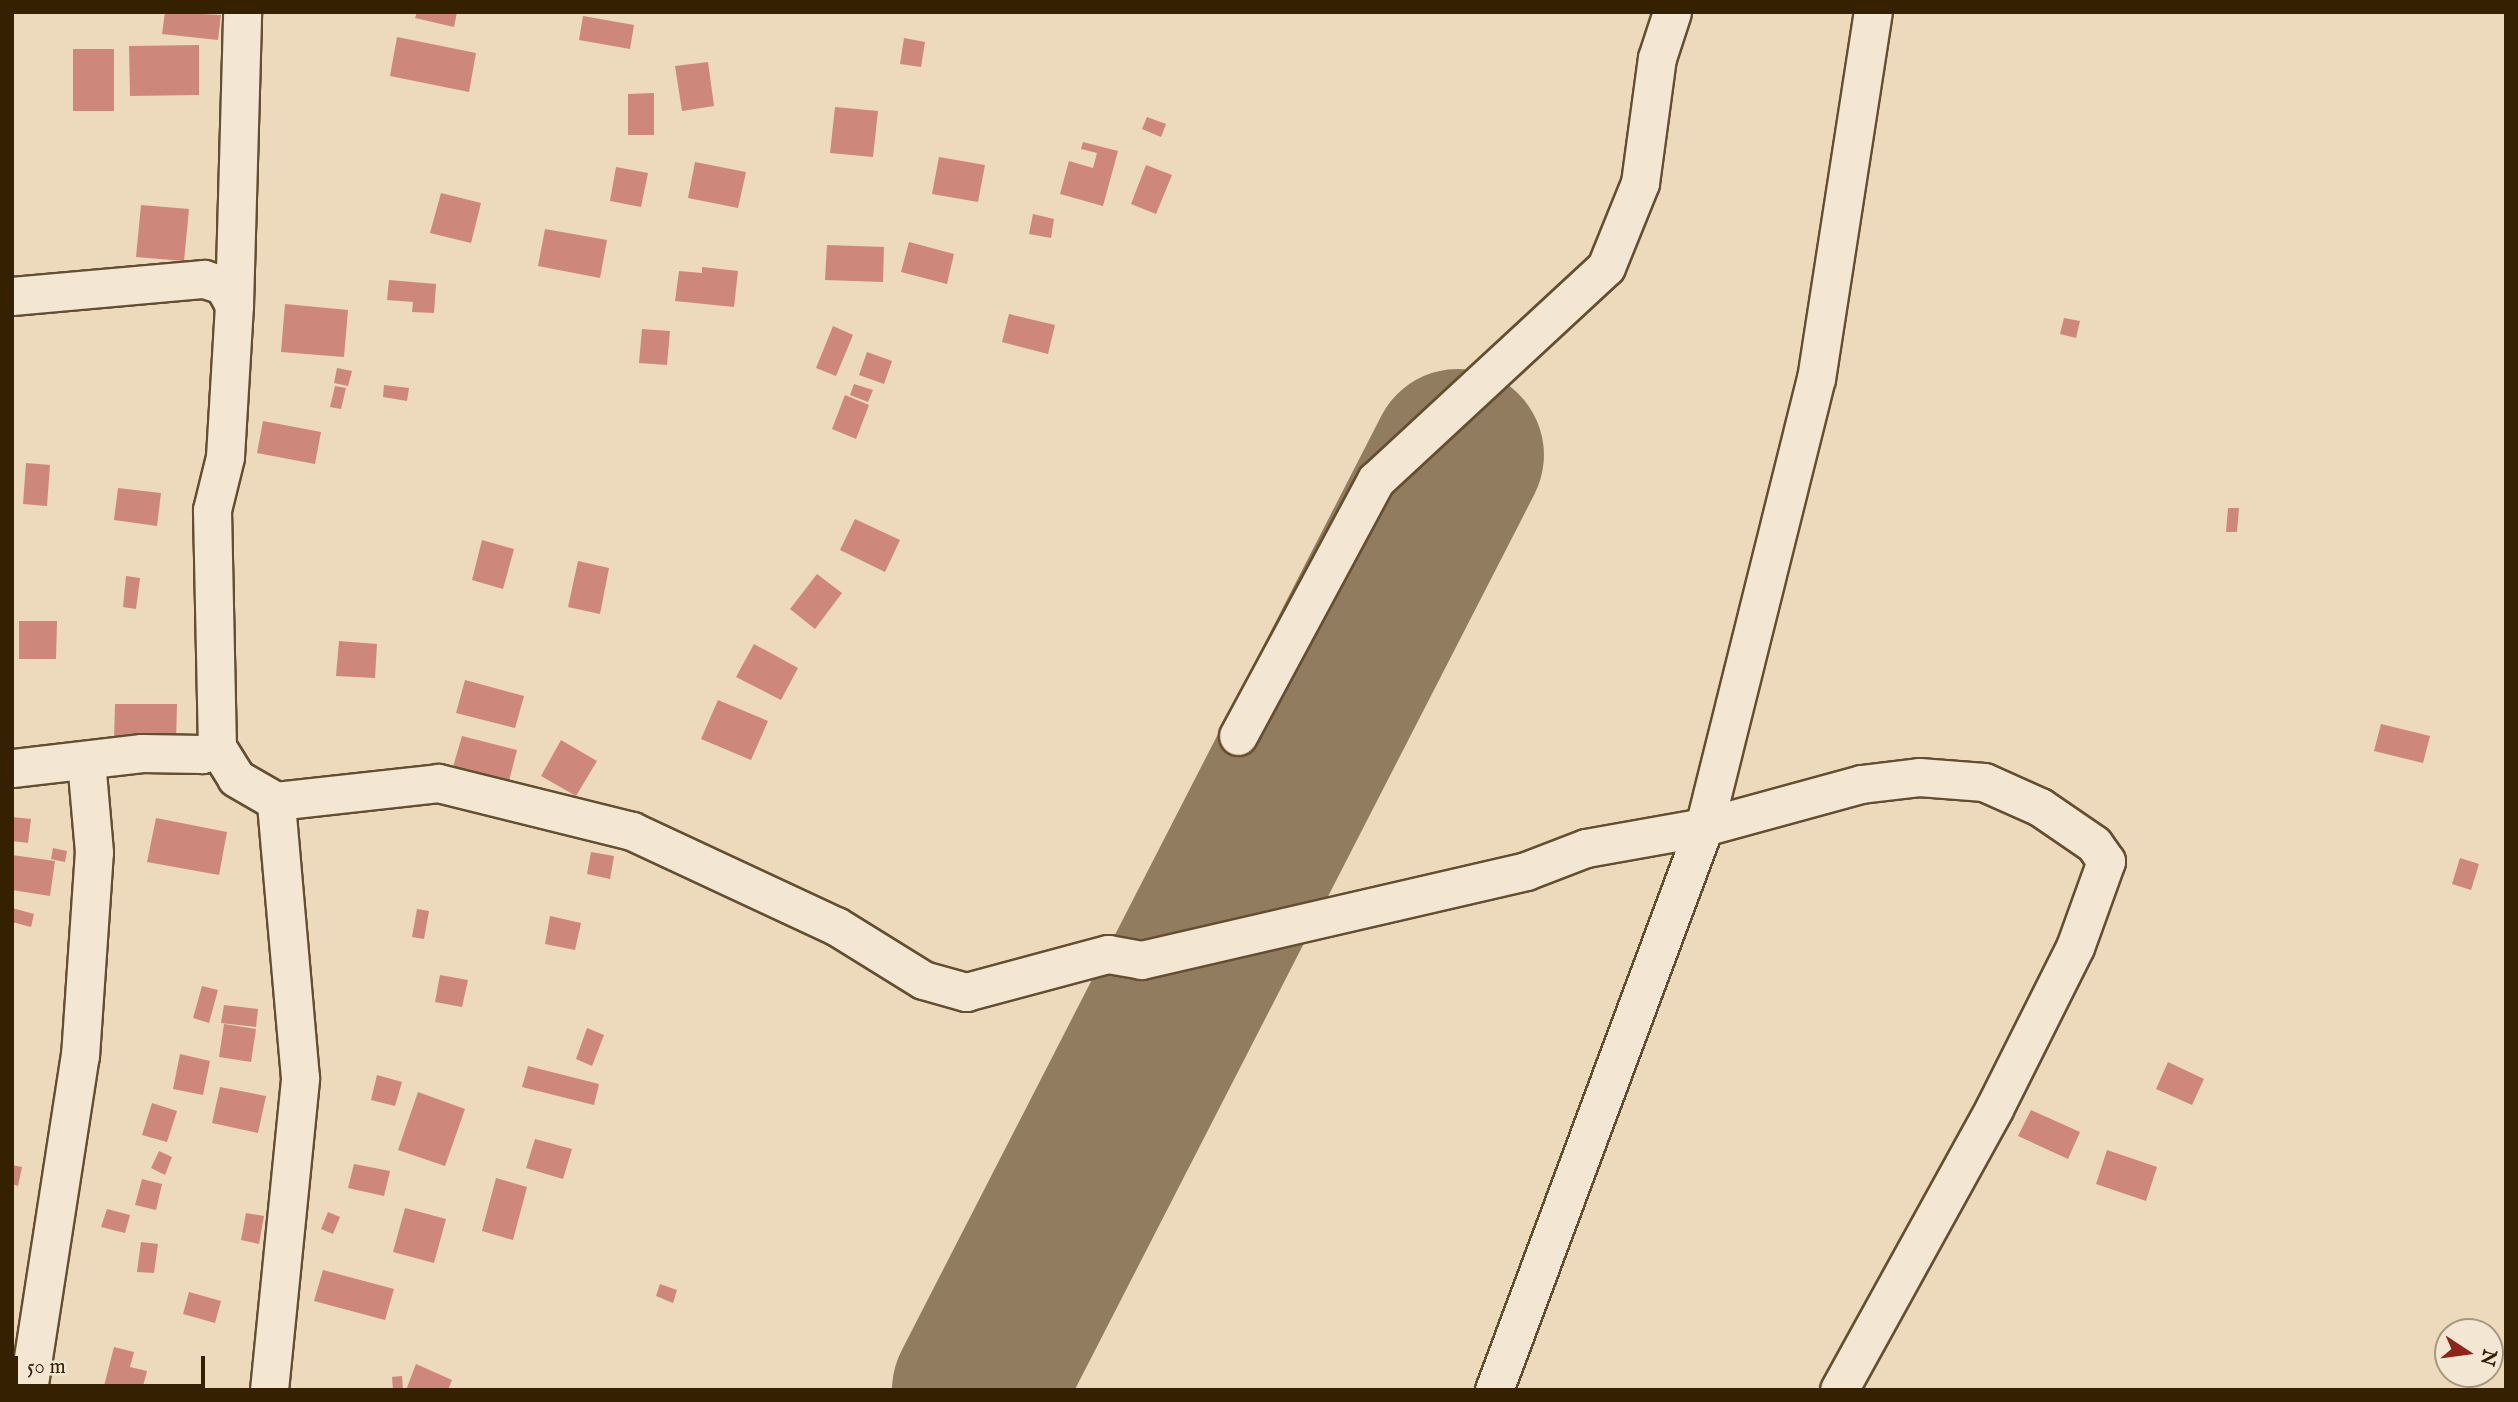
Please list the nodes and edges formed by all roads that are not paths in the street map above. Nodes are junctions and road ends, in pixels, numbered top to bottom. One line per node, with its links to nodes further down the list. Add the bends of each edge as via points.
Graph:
1 (242, 12): 5 (street)
2 (1672, 12): 6 (street, via 1657,58 1640,183 1606,267 1376,480)
3 (1873, 12): 11 (street, via 1816,379)
4 (12, 296): 5 (street, via 204,279 223,285)
5 (234, 304): 7 (street, via 225,457 212,510)
6 (1238, 736)
7 (217, 747): 8 (street, via 202,754); 10 (street, via 236,778)
8 (86, 760): 9 (street); 12 (street, via 94,852 80,1056)
9 (12, 768)
10 (276, 801): 11 (street, via 438,783 632,831 836,926 923,980 966,992 1108,954 1141,960 1526,871 1586,848); 13 (street, via 300,1078)
11 (1704, 827): 14 (street); 15 (street, via 1861,784 1919,777 1984,782 2040,807 2094,844 2106,861 2075,947 1994,1109)
12 (28, 1390)
13 (269, 1390)
14 (1494, 1390)
15 (1839, 1390)

